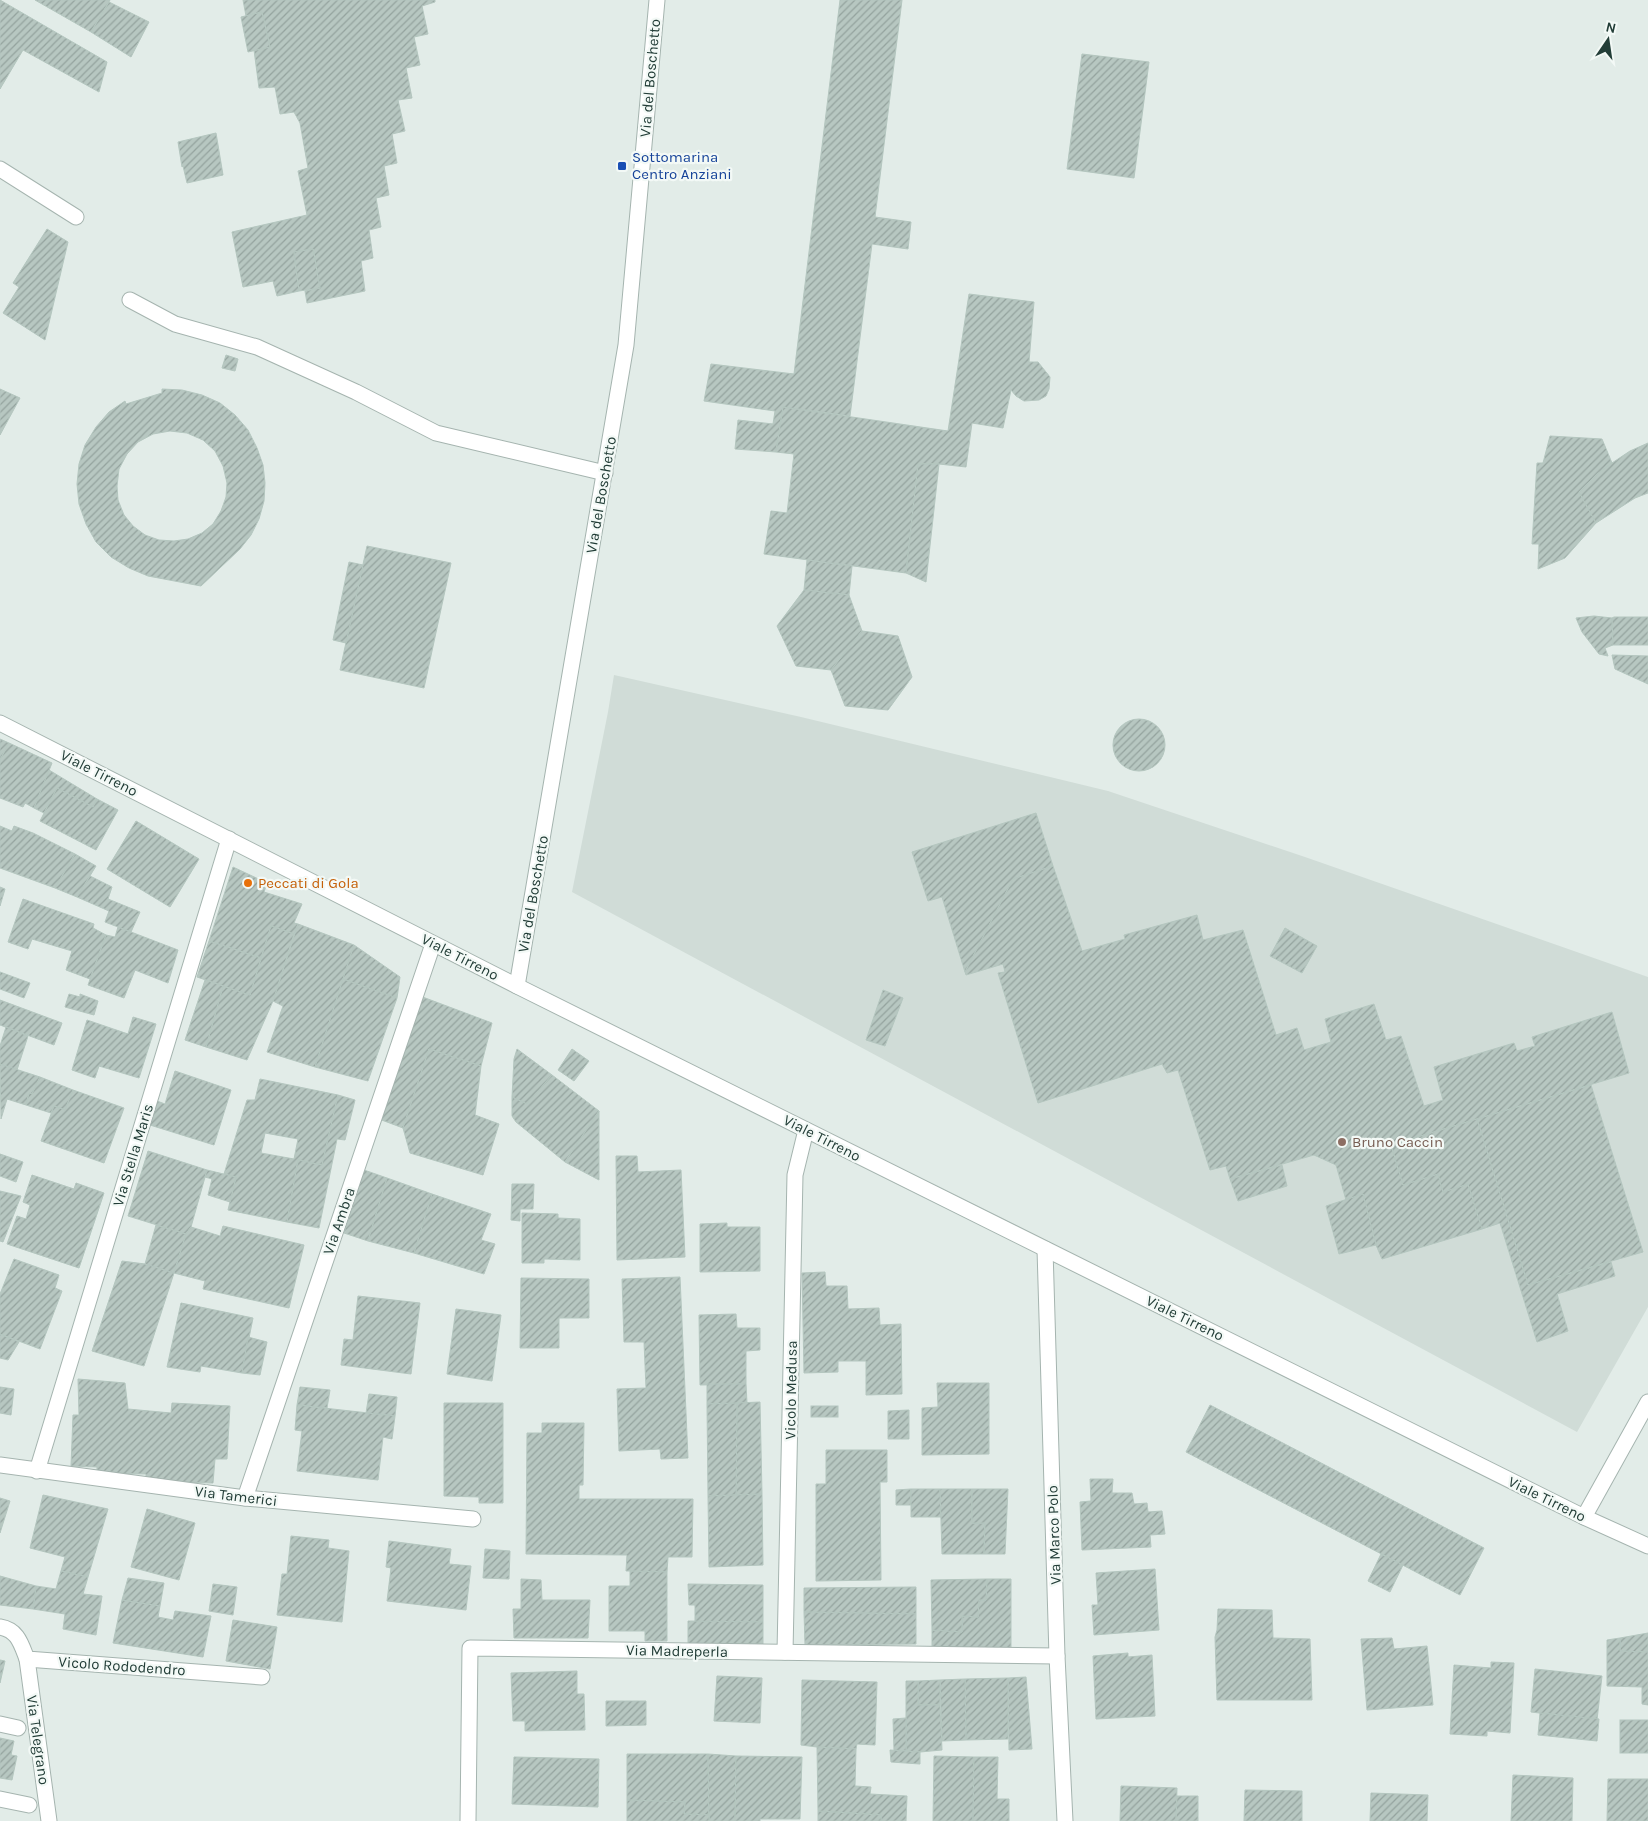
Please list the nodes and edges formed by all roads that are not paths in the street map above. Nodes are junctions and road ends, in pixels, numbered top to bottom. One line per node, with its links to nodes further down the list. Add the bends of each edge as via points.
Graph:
1 (657, 0): 5 (street, Via del Boschetto, via 626,345)
2 (0, 169): 3 (street)
3 (76, 216)
4 (130, 300): 5 (street, via 175,324 257,347 436,433)
5 (604, 473): 9 (street, Via del Boschetto)
6 (0, 722): 7 (street, Viale Tirreno)
7 (229, 839): 8 (street, Viale Tirreno); 14 (street, Via Stella Maris)
8 (433, 944): 9 (street, Viale Tirreno); 15 (street, Via Ambra)
9 (518, 986): 10 (street, Viale Tirreno)
10 (806, 1130): 11 (street, Viale Tirreno); 20 (street, Vicolo Medusa, via 795,1176)
11 (1045, 1249): 16 (street, Viale Tirreno); 21 (street, Via Marco Polo)
12 (1648, 1402): 16 (street)
13 (0, 1465): 14 (street, Via Tamerici)
14 (37, 1471): 15 (street, Via Tamerici)
15 (245, 1498): 17 (street, Via Tamerici)
16 (1584, 1517): 18 (street, Viale Tirreno)
17 (472, 1519)
18 (1648, 1546)
19 (0, 1626): 22 (street, via 19,1637)
20 (785, 1652): 21 (street, Via Madreperla); 29 (street, Via Madreperla, via 470,1648)
21 (1057, 1656): 30 (street, Via Marco Polo)
22 (27, 1659): 23 (street, Vicolo Rododendro); 28 (street, Via Telegrano)
23 (262, 1677)
24 (0, 1724): 25 (street)
25 (18, 1728)
26 (0, 1799): 27 (street)
27 (29, 1805)
28 (49, 1821)
29 (468, 1821)
30 (1065, 1821)

